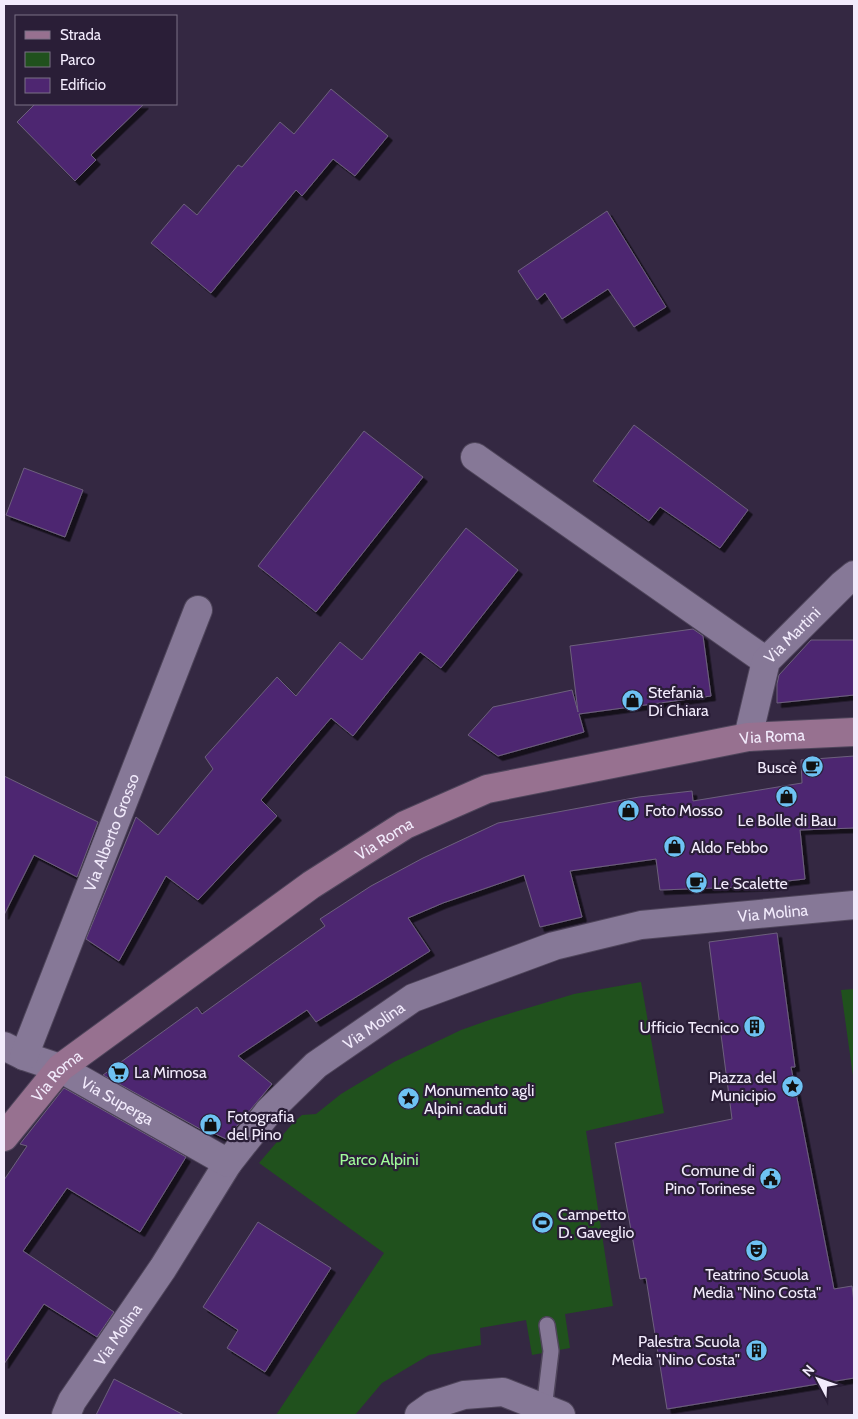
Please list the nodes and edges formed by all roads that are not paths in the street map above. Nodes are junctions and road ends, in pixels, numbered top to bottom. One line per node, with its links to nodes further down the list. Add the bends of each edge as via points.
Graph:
1 (475, 457): 4 (street)
2 (854, 575): 4 (street, Via Martini)
3 (198, 610): 8 (street, Via Alberto Grosso)
4 (766, 661): 6 (street, Via Martini)
5 (854, 732): 6 (main road, Via Roma)
6 (748, 737): 9 (main road, Via Roma, via 487,789 405,824 311,885)
7 (854, 905): 11 (street, Via Molina, via 641,925 554,946 413,998 316,1065 269,1111)
8 (14, 1051): 9 (street, Via Superga)
9 (60, 1068): 10 (main road, Via Roma); 11 (street, Via Superga)
10 (4, 1137)
11 (228, 1163): 14 (street, Via Molina, via 163,1268 72,1401)
12 (547, 1325): 13 (lane, via 551,1351)
13 (552, 1412): 15 (street, via 503,1392 464,1394 433,1405)
14 (66, 1415)
15 (419, 1415)

